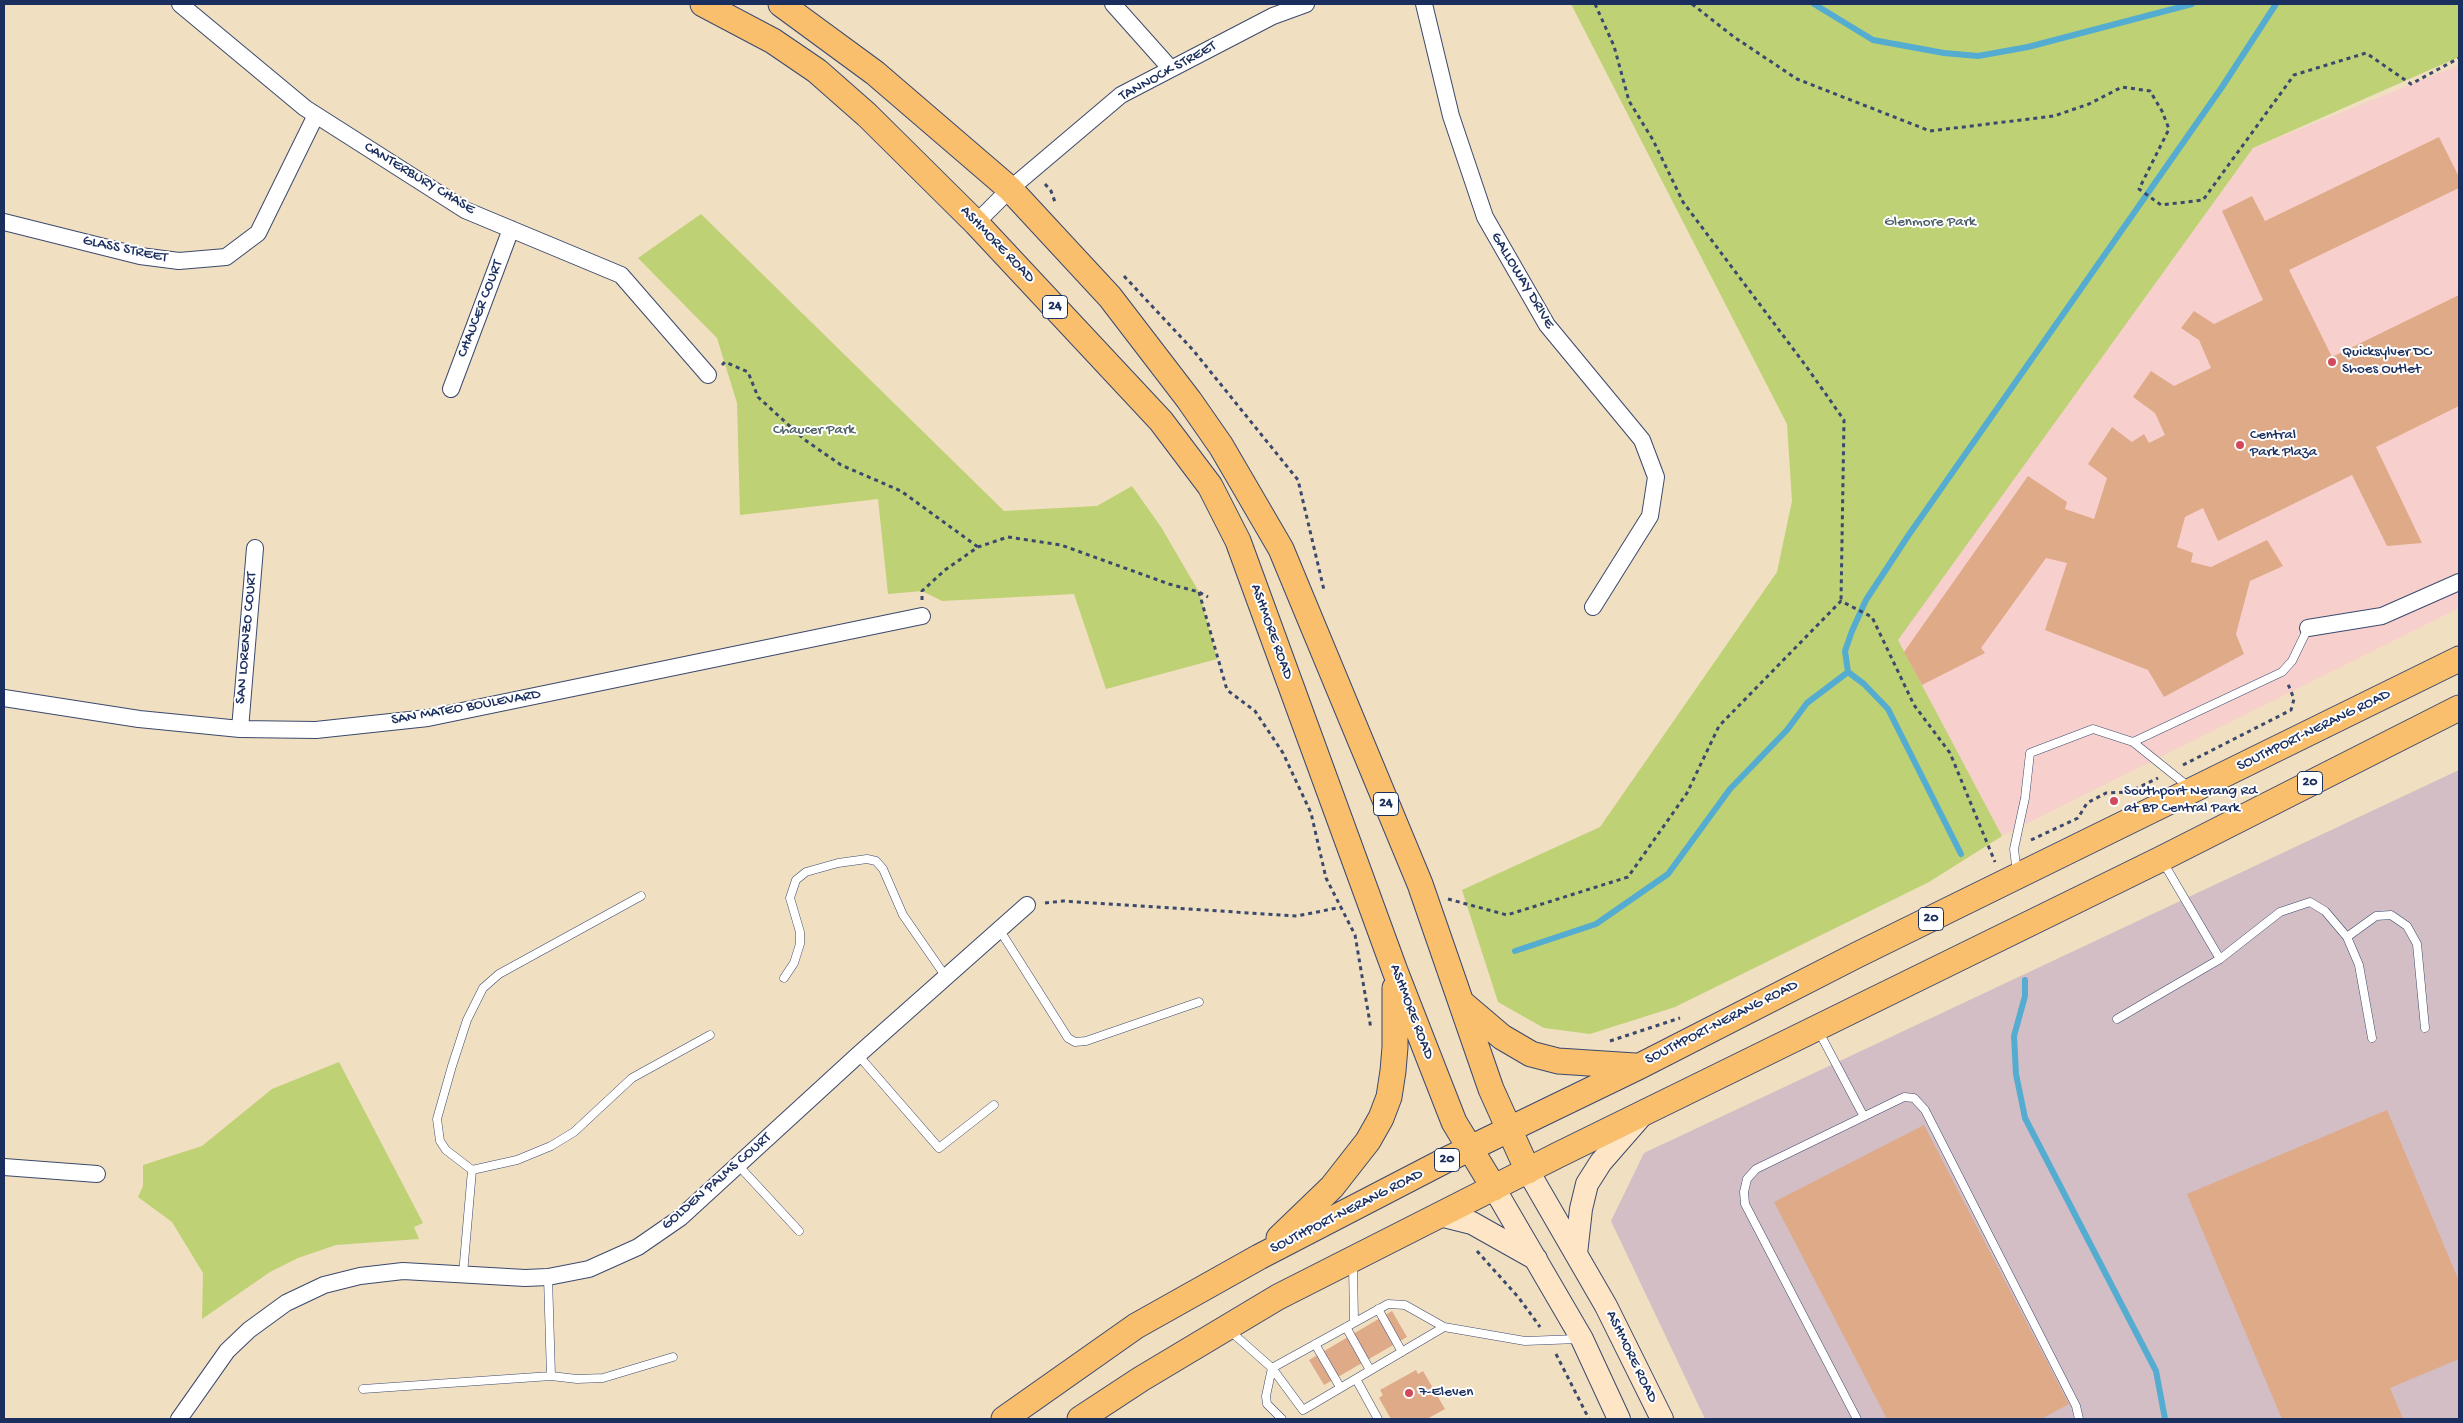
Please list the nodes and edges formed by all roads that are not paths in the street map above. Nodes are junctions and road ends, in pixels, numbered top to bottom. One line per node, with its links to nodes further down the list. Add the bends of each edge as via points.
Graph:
1 (180, 4): 8 (street, CANTERBURY CHASE)
2 (703, 4): 11 (main road, ASHMORE ROAD / 24, via 773,40 816,71 867,115)
3 (781, 4): 9 (main road, ASHMORE ROAD / 24, via 875,73)
4 (1113, 4): 7 (street)
5 (1306, 4): 7 (street, TANNOCK STREET, via 1273,16)
6 (1424, 4): 17 (street, GALLOWAY DRIVE, via 1451,116 1484,217 1547,325 1642,440 1656,477 1650,516)
7 (1171, 69): 9 (street, TANNOCK STREET, via 1121,95)
8 (316, 115): 10 (street, GLASS STREET, via 258,233 226,257 179,261 140,256); 12 (street, CANTERBURY CHASE, via 464,210)
9 (1010, 189): 11 (street, TANNOCK STREET); 36 (main road, ASHMORE ROAD / 24, via 1110,297 1189,400 1221,446 1281,549 1420,884)
10 (4, 222)
11 (976, 223): 33 (main road, ASHMORE ROAD / 24, via 1161,421 1210,486 1238,541)
12 (511, 229): 13 (street, CANTERBURY CHASE, via 621,275); 14 (street, CHAUCER COURT)
13 (708, 375)
14 (451, 389)
15 (255, 548): 23 (street, SAN LORENZO COURT)
16 (2459, 582): 19 (street, via 2382,616)
17 (1593, 607)
18 (922, 616): 23 (street, SAN MATEO BOULEVARD, via 428,718 316,730)
19 (2308, 628): 24 (lane, via 2292,661 2282,672)
20 (2459, 659): 25 (main road, SOUTHPORT-NERANG ROAD / 20)
21 (4, 698): 23 (street, SAN MATEO BOULEVARD, via 139,719)
22 (2459, 708): 26 (main road, 20)
23 (240, 728)
24 (2133, 742): 25 (lane); 27 (lane, via 2092,729 2030,753 2014,849)
25 (2194, 791): 27 (main road, SOUTHPORT-NERANG ROAD / 20)
26 (2161, 859): 32 (lane); 39 (main road, 20)
27 (2017, 878): 44 (main road, SOUTHPORT-NERANG ROAD / 20, via 1848,959)
28 (642, 896): 52 (lane, via 499,974 473,1005 437,1119 440,1141 446,1150)
29 (1027, 905): 30 (street, GOLDEN PALMS COURT)
30 (999, 929): 34 (street, GOLDEN PALMS COURT); 37 (lane, via 1068,1038 1075,1042)
31 (2346, 937): 32 (lane, via 2325,911 2310,902 2280,912); 40 (lane, via 2376,916 2391,915 2407,926 2417,944); 42 (lane, via 2359,965)
32 (2220, 959): 38 (lane)
33 (1395, 971): 49 (main road, ASHMORE ROAD / 24, via 1454,1122); 59 (main road, via 1395,1047 1389,1097 1381,1118 1368,1141 1332,1187)
34 (946, 977): 35 (lane, via 903,915 883,869 876,861 867,859 806,872 796,880 790,898 800,932 800,944 794,963); 43 (street, GOLDEN PALMS COURT)
35 (784, 978)
36 (1460, 1001): 44 (main road, via 1502,1037 1531,1054 1558,1062); 48 (main road, ASHMORE ROAD / 24, via 1490,1089)
37 (1198, 1002)
38 (2117, 1020)
39 (1817, 1028): 46 (main road, 20); 47 (lane)
40 (2425, 1028)
41 (710, 1035): 52 (lane, via 632,1078 574,1132 551,1146 517,1160)
42 (2372, 1038)
43 (858, 1055): 45 (lane, via 939,1148); 50 (street, GOLDEN PALMS COURT)
44 (1638, 1067): 48 (main road, SOUTHPORT-NERANG ROAD / 20)
45 (994, 1105)
46 (1644, 1113): 53 (main road, 20); 58 (main road, via 1601,1162 1587,1184)
47 (1863, 1115): 86 (lane, via 1756,1169 1744,1192 1745,1204); 87 (lane, via 1904,1097 1919,1102 2072,1398)
48 (1508, 1130): 49 (main road, SOUTHPORT-NERANG ROAD / 20); 53 (main road, ASHMORE ROAD / 24)
49 (1469, 1149): 55 (main road, ASHMORE ROAD / 24); 59 (main road, SOUTHPORT-NERANG ROAD / 20)
50 (738, 1165): 57 (lane); 63 (street, GOLDEN PALMS COURT, via 680,1218 638,1248 589,1269)
51 (4, 1167): 54 (street)
52 (472, 1170): 62 (lane)
53 (1528, 1171): 55 (main road, 20); 58 (main road, ASHMORE ROAD)
54 (98, 1174)
55 (1494, 1188): 56 (main road, 20); 61 (main road, ASHMORE ROAD)
56 (1440, 1215): 60 (main road, 20); 61 (main road, via 1459,1218 1481,1228)
57 (799, 1231)
58 (1576, 1254): 85 (main road, ASHMORE ROAD, via 1606,1306)
59 (1259, 1258): 80 (main road, SOUTHPORT-NERANG ROAD / 20, via 1136,1326)
60 (1352, 1259): 65 (lane); 68 (main road, 20)
61 (1536, 1260): 69 (main road, ASHMORE ROAD)
62 (463, 1274): 63 (street, GOLDEN PALMS COURT); 79 (street, GOLDEN PALMS COURT, via 381,1272 324,1285 286,1303 254,1325 227,1351)
63 (548, 1277): 75 (lane)
64 (1378, 1309): 65 (lane); 67 (lane, via 1388,1304 1405,1305); 71 (lane)
65 (1354, 1322): 66 (lane)
66 (1346, 1327): 70 (lane); 74 (lane)
67 (1444, 1327): 69 (lane, via 1525,1342); 71 (lane)
68 (1226, 1328): 73 (lane); 81 (main road, 20)
69 (1582, 1339): 84 (main road, ASHMORE ROAD)
70 (1315, 1344): 73 (lane); 77 (lane)
71 (1402, 1352): 74 (lane)
72 (673, 1357): 75 (lane, via 603,1378)
73 (1272, 1368): 77 (lane, via 1303,1410); 82 (lane, via 1267,1404)
74 (1370, 1370): 76 (lane)
75 (551, 1376): 78 (lane)
76 (1356, 1379): 77 (lane); 83 (lane)
77 (1340, 1387)
78 (363, 1389)
79 (179, 1419)
80 (1004, 1419)
81 (1080, 1419)
82 (1282, 1419)
83 (1378, 1419)
84 (1619, 1419)
85 (1662, 1419)
86 (1857, 1419)
87 (2079, 1419)

